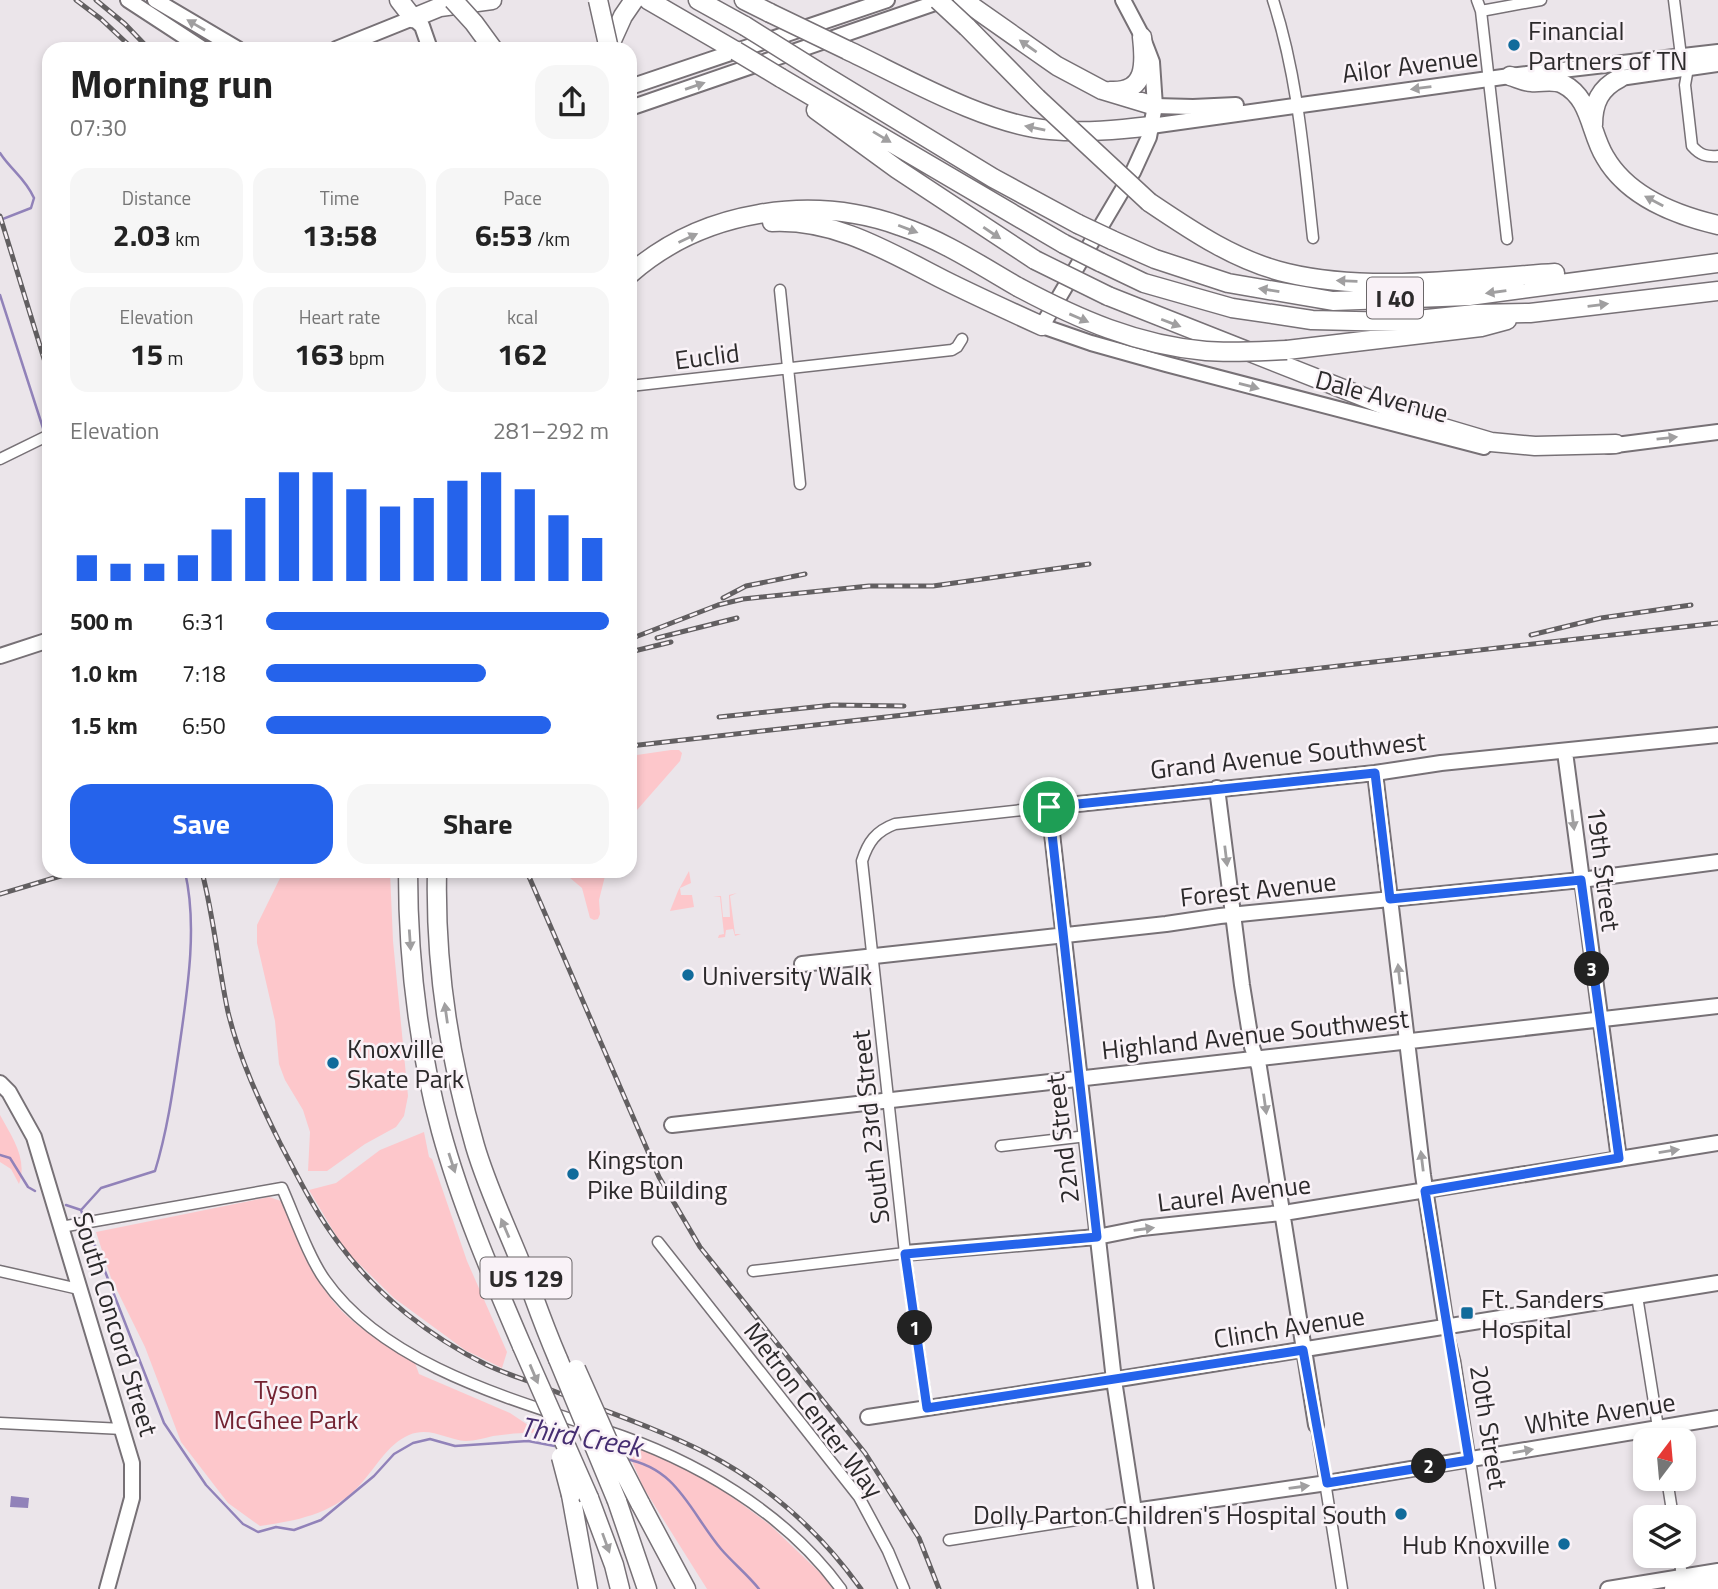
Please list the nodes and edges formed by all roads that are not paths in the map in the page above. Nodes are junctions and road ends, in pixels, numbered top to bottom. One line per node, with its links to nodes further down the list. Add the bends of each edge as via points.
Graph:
1 (155, 0): 24 (street, one-way to 1)
2 (399, 0): 21 (highway)
3 (453, 0): 27 (highway, bridge)
4 (492, 0): 21 (highway, via 440,7)
5 (598, 0): 28 (highway, bridge)
6 (634, 0): 29 (highway)
7 (698, 0): 50 (highway, I 40, one-way to 7, bridge, via 1469,296 1333,301 1228,283 1155,259 1078,224 993,178)
8 (744, 0): 42 (highway, one-way to 8, bridge, via 1105,132 1048,130 1005,121 947,98)
9 (887, 0): 37 (street)
10 (938, 0): 50 (highway, one-way to 10, bridge, via 1395,282 1328,280 1286,273 1235,254 1149,202)
11 (944, 0): 40 (street, one-way to 11)
12 (963, 0): 38 (highway, one-way to 12, via 1057,66)
13 (1123, 0): 22 (street)
14 (1273, 0): 39 (street, via 1286,38)
15 (1477, 0): 20 (street)
16 (1541, 0): 20 (street)
17 (1674, 0): 31 (street)
18 (133, 2): 23 (street)
19 (654, 3): 35 (highway, bridge)
20 (1481, 11): 36 (street)
21 (412, 18): 25 (street); 26 (street, via 422,26)
22 (1142, 37): 38 (highway, via 1141,77 1119,91); 41 (street, via 1152,62)
23 (193, 42)
24 (226, 42)
25 (353, 42)
26 (428, 42)
27 (488, 42)
28 (607, 42)
29 (611, 42)
30 (1718, 52): 31 (street, Ailor Avenue)
31 (1685, 62): 32 (street, Ailor Avenue); 33 (street, Ailor Avenue); 34 (street, Ailor Avenue); 44 (street, via 1692,146 1707,157)
32 (1718, 64)
33 (1510, 76): 36 (street, Ailor Avenue); 43 (highway, via 1564,84 1581,98)
34 (1620, 78): 43 (highway, via 1607,84 1597,98)
35 (779, 79): 54 (highway, I 40, one-way to 54, bridge, via 1064,244 1144,283 1233,308 1312,320 1398,322); 61 (highway, one-way to 61, bridge, via 897,169 1035,260 1108,296 1410,416 1491,442)
36 (1489, 80): 39 (street, Ailor Avenue, one-way to 39); 48 (street)
37 (637, 86)
38 (1102, 90): 41 (highway)
39 (1292, 105): 41 (street); 42 (street, Ailor Avenue); 47 (street)
40 (637, 106)
41 (1155, 106): 42 (street)
42 (1152, 126): 55 (street, via 1144,152)
43 (1593, 129): 45 (highway, one-way to 43, via 1652,201 1621,179 1604,156)
44 (1718, 156)
45 (1718, 225)
46 (716, 226): 51 (highway, one-way to 46, via 659,252); 54 (highway, one-way to 54, bridge, via 797,210 836,210 870,217 927,236 1068,313 1140,340 1207,351 1287,349 1481,327); 55 (highway, via 784,221 838,230 876,244)
47 (1313, 238)
48 (1507, 239)
49 (1718, 262): 50 (highway, I 40)
50 (1685, 266)
51 (637, 269)
52 (780, 290): 57 (street)
53 (1718, 291): 54 (highway, I 40, one-way to 53)
54 (1530, 313)
55 (1042, 326): 61 (street, Dale Avenue, one-way to 61, via 1166,364 1491,449 1550,453)
56 (962, 339): 57 (street, Euclid, via 952,350)
57 (789, 367): 58 (street, Euclid); 63 (street)
58 (637, 385)
59 (1718, 432): 61 (street, Dale Avenue, one-way to 59)
60 (42, 438): 62 (street)
61 (1616, 444)
62 (0, 459)
63 (800, 484)
64 (42, 642): 65 (street)
65 (0, 656)
66 (1718, 735): 67 (street, Grand Avenue Southwest)
67 (1565, 752): 68 (street, Grand Avenue Southwest); 75 (street, 19th Street, one-way to 75)
68 (1375, 773): 69 (street, Grand Avenue Southwest); 76 (street, 20th Street)
69 (1217, 788): 70 (street, Grand Avenue Southwest); 77 (street, one-way to 77)
70 (1049, 807): 71 (street, Grand Avenue Southwest, via 895,824); 78 (street, 22nd Street)
71 (870, 842): 79 (street, South 23rd Street, via 862,861)
72 (1718, 862): 75 (street, Forest Avenue)
73 (408, 878): 119 (highway, US 129, one-way to 119, bridge, via 415,1001 441,1131 466,1207)
74 (437, 878): 103 (highway, US 129, one-way to 74, via 492,1198 468,1121 450,1041)
75 (1581, 880): 76 (street, Forest Avenue); 82 (street, 19th Street)
76 (1390, 899): 77 (street, Forest Avenue); 83 (street, 20th Street, one-way to 76)
77 (1232, 915): 78 (street, Forest Avenue); 84 (street)
78 (1063, 936): 79 (street, Forest Avenue); 85 (street, 22nd Street)
79 (873, 956): 80 (street, Forest Avenue); 87 (street, South 23rd Street)
80 (802, 964)
81 (1718, 1006): 82 (street, Highland Avenue Southwest)
82 (1599, 1020): 83 (street, Highland Avenue Southwest); 92 (street, 19th Street)
83 (1407, 1042): 84 (street, Highland Avenue Southwest); 93 (street, 20th Street, one-way to 83)
84 (1256, 1059): 85 (street, Highland Avenue Southwest); 94 (street, one-way to 94)
85 (1079, 1079): 87 (street, Highland Avenue Southwest); 89 (street, 22nd Street)
86 (0, 1083): 95 (street, South Concord Street, via 34,1137)
87 (889, 1099): 88 (street, Highland Avenue Southwest); 98 (street, South 23rd Street)
88 (672, 1125)
89 (1087, 1136): 91 (street); 96 (street, 22nd Street)
90 (1718, 1143): 92 (street, Laurel Avenue, one-way to 90)
91 (1000, 1146)
92 (1619, 1158): 93 (street, Laurel Avenue)
93 (1425, 1191): 94 (street, Laurel Avenue); 105 (street, 20th Street)
94 (1281, 1213): 96 (street, Laurel Avenue, one-way to 94); 106 (street)
95 (61, 1227): 102 (street, South Concord Street); 130 (street, via 282,1188 323,1277 342,1303 370,1328 454,1376 629,1438 696,1469 761,1509 803,1544)
96 (1097, 1237): 98 (street, Laurel Avenue); 107 (street, 22nd Street)
97 (658, 1242): 131 (street, Metron Center Way, via 859,1497)
98 (905, 1254): 100 (street, Laurel Avenue); 108 (street, South 23rd Street)
99 (0, 1271): 102 (street)
100 (753, 1271)
101 (1718, 1283): 104 (street, Clinch Avenue)
102 (79, 1289): 115 (street, South Concord Street)
103 (533, 1295): 128 (highway, US 129, bridge, via 617,1501); 129 (highway, bridge, via 576,1368 608,1441)
104 (1637, 1296): 105 (street, Clinch Avenue); 113 (street)
105 (1446, 1325): 106 (street, Clinch Avenue); 117 (street, 20th Street)
106 (1303, 1350): 107 (street, Clinch Avenue); 112 (street)
107 (1114, 1380): 108 (street, Clinch Avenue); 120 (street, 22nd Street)
108 (927, 1408): 109 (street, Clinch Avenue)
109 (868, 1417)
110 (1718, 1418): 114 (street, White Avenue)
111 (0, 1423): 115 (street)
112 (1316, 1424): 118 (street)
113 (1659, 1428)
114 (1682, 1428)
115 (123, 1429): 125 (street, South Concord Street, via 132,1463 132,1498)
116 (1633, 1438): 117 (street, White Avenue, one-way to 116)
117 (1469, 1460): 118 (street, White Avenue); 134 (street, 20th Street)
118 (1327, 1483): 120 (street, White Avenue, one-way to 118); 133 (street)
119 (580, 1497): 126 (highway); 127 (highway, US 129, one-way to 127)
120 (1134, 1511): 121 (street, White Avenue); 132 (street, 22nd Street)
121 (949, 1540)
122 (1718, 1571): 124 (street)
123 (1718, 1582): 124 (street)
124 (1680, 1585): 135 (street)
125 (107, 1589)
126 (588, 1589)
127 (621, 1589)
128 (647, 1589)
129 (686, 1589)
130 (841, 1589)
131 (904, 1589)
132 (1146, 1589)
133 (1342, 1589)
134 (1490, 1589)
135 (1608, 1589)

